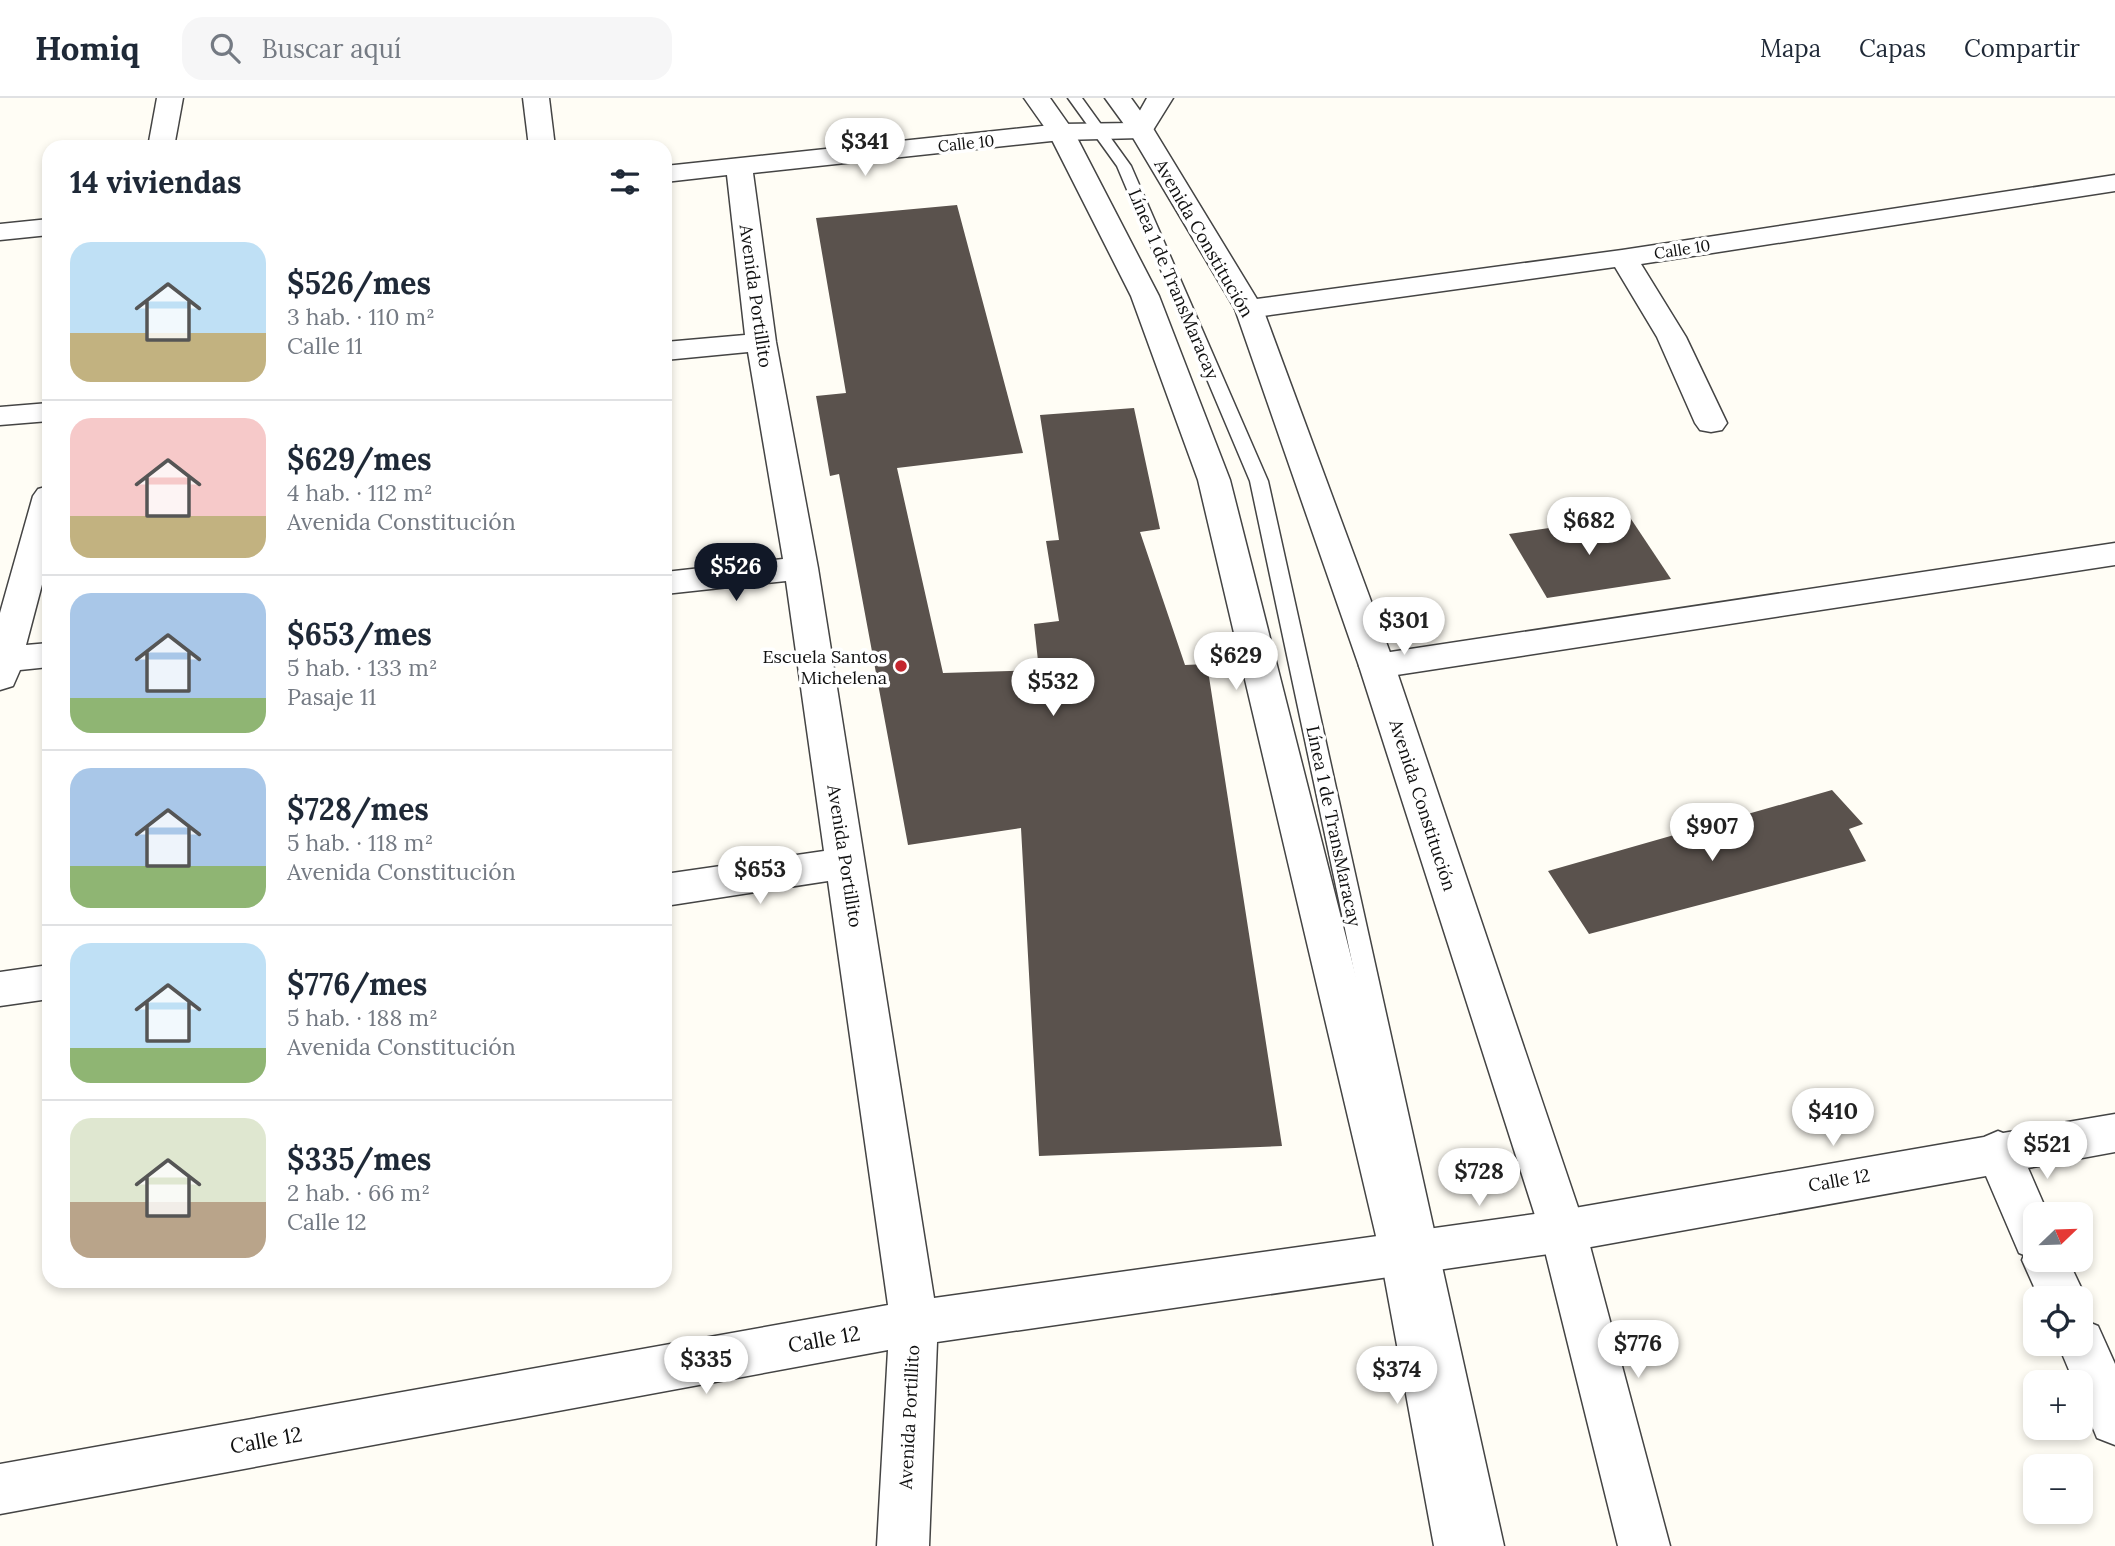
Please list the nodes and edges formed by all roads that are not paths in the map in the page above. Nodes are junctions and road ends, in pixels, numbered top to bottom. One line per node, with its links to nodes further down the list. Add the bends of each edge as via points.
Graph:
1 (170, 98): 10 (street)
2 (536, 98): 11 (street)
3 (1037, 98): 9 (street)
4 (1075, 98): 8 (lane, Línea 1 de TransMaracay)
5 (1118, 98): 7 (street, Avenida Constitución)
6 (1160, 98): 7 (street)
7 (1141, 130): 8 (street, Calle 10); 18 (street, Avenida Constitución)
8 (1098, 131): 9 (street, Calle 10); 39 (lane, Línea 1 de TransMaracay, via 1124,166 1259,481)
9 (1061, 132): 12 (street, Calle 10); 39 (street, via 1145,296 1214,480)
10 (162, 140)
11 (541, 140)
12 (739, 168): 13 (street, Calle 10); 19 (street, Avenida Portillito)
13 (672, 173)
14 (2115, 183): 17 (street, Calle 10)
15 (42, 228): 16 (street)
16 (0, 232)
17 (1622, 258): 18 (street, Calle 10); 23 (street, via 1677,346)
18 (1249, 309): 30 (street, Avenida Constitución)
19 (761, 342): 20 (street); 26 (street, Avenida Portillito)
20 (672, 350)
21 (42, 413): 22 (street)
22 (0, 416)
23 (1711, 423)
24 (42, 521): 29 (street)
25 (2111, 560): 30 (street)
26 (801, 568): 27 (street); 31 (street, Avenida Portillito)
27 (672, 582)
28 (42, 657): 29 (street)
29 (2, 666)
30 (1377, 666): 38 (street, Avenida Constitución)
31 (846, 863): 32 (street); 40 (street, Avenida Portillito)
32 (672, 889)
33 (42, 983): 34 (street)
34 (0, 989)
35 (2115, 1133): 36 (street, Calle 12)
36 (1998, 1152): 37 (street); 38 (street, Calle 12)
37 (2023, 1210)
38 (1563, 1230): 39 (street, Calle 12); 47 (street, Avenida Constitución)
39 (1415, 1251): 40 (street, Calle 12); 45 (street); 46 (lane, Línea 1 de TransMaracay)
40 (914, 1323): 43 (street, Calle 12); 44 (street, Avenida Portillito)
41 (2087, 1356): 42 (street)
42 (2115, 1421)
43 (0, 1489)
44 (903, 1546)
45 (1460, 1546)
46 (1490, 1546)
47 (1644, 1546)

